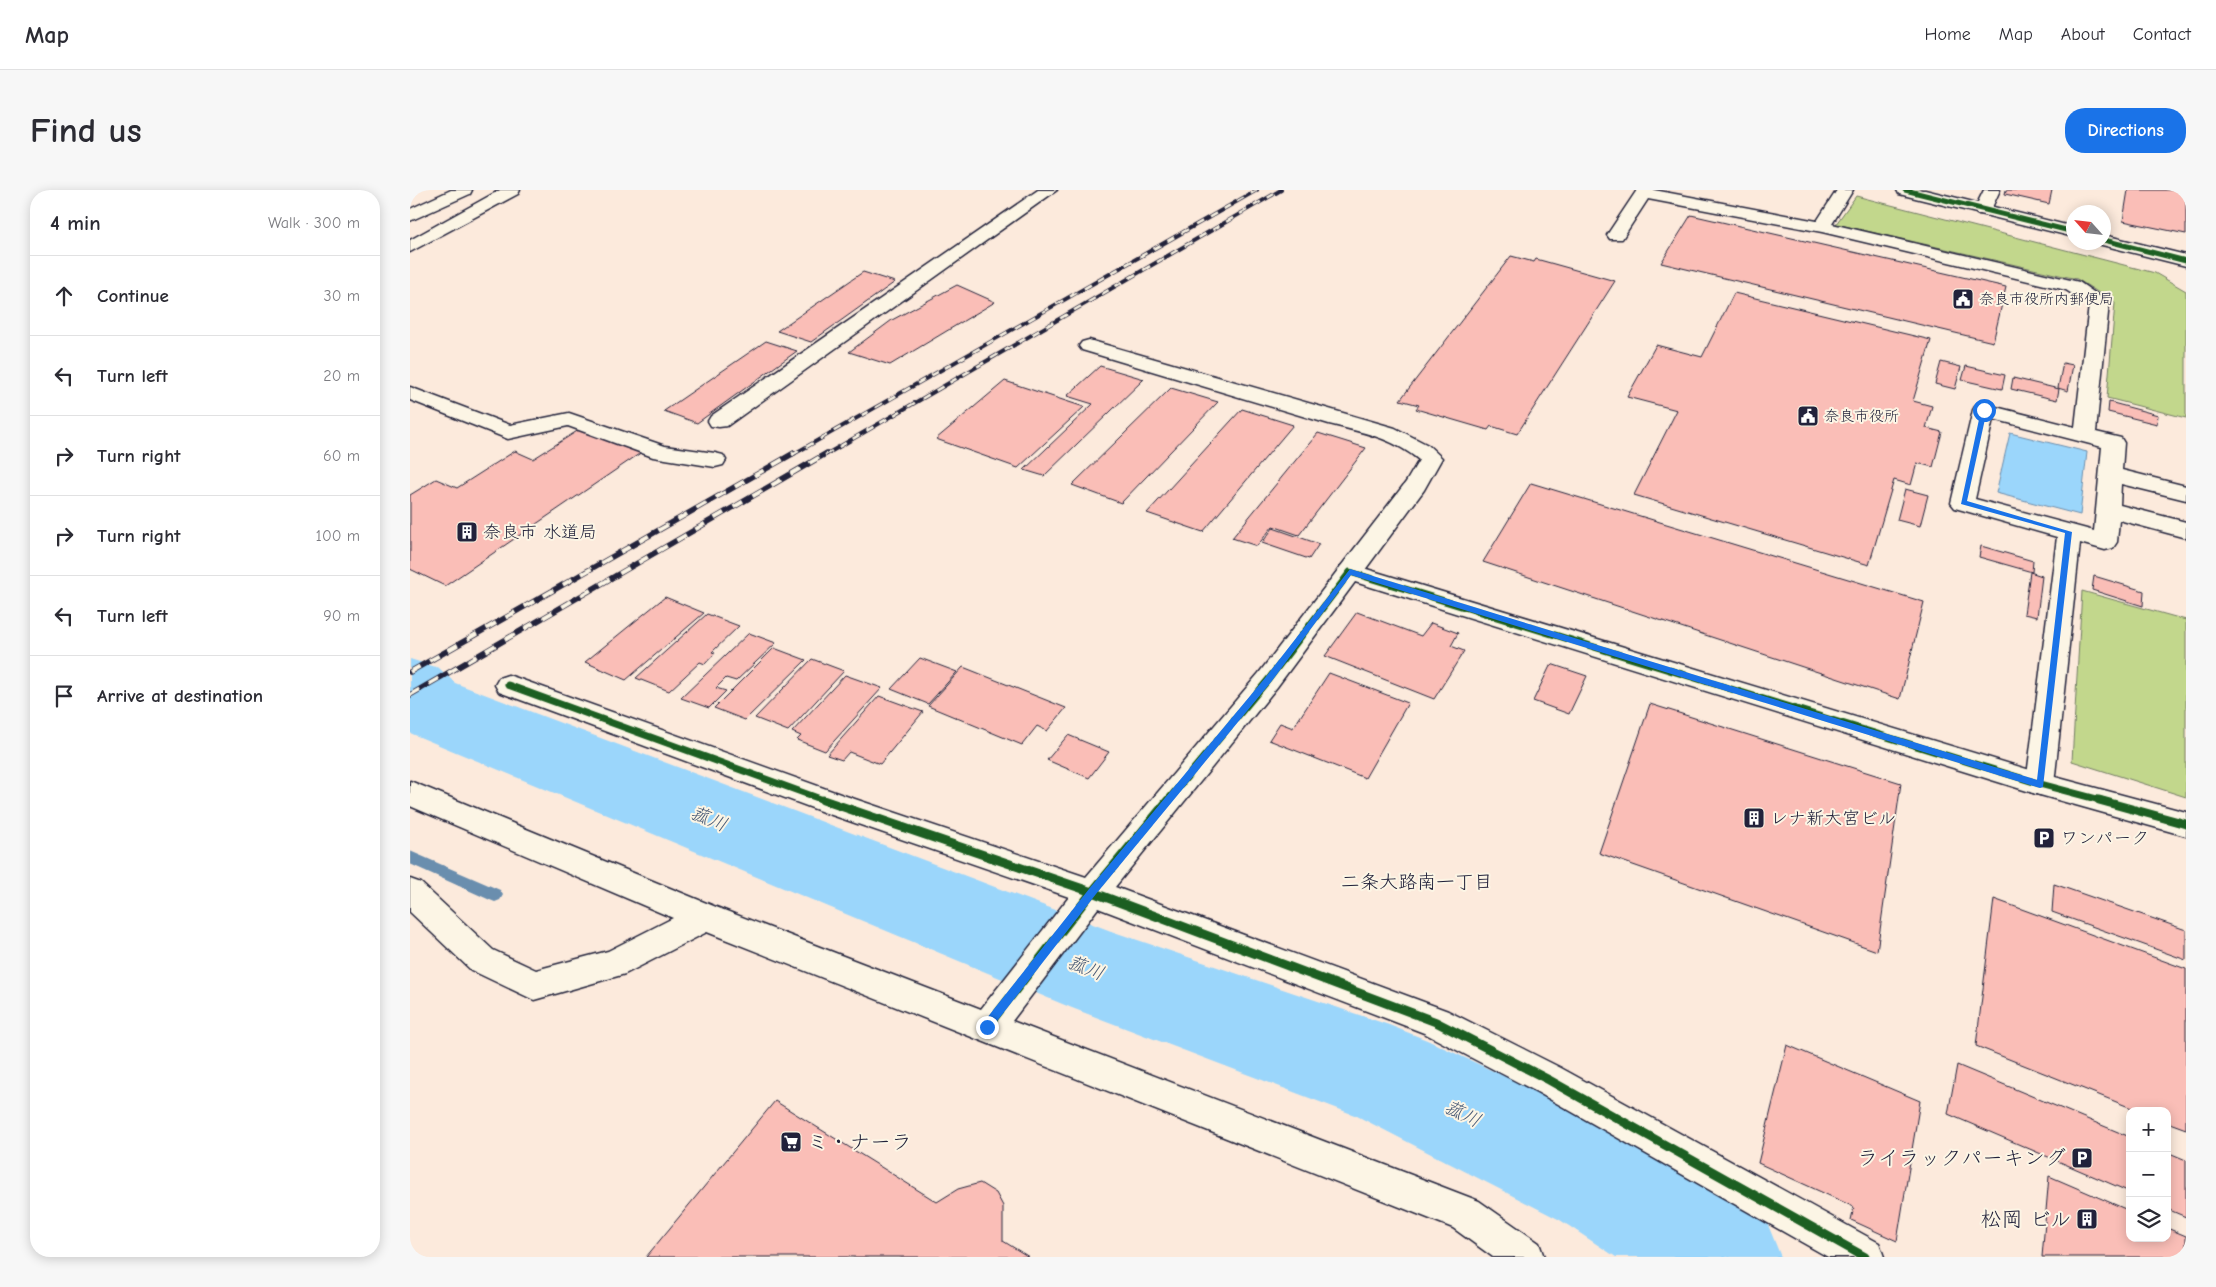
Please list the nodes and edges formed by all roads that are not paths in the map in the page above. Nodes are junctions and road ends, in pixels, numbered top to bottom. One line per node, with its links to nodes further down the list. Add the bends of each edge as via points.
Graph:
1 (464, 190): 9 (main road)
2 (512, 190): 14 (main road)
3 (1049, 190): 18 (main road)
4 (1845, 190): 10 (main road)
5 (1905, 190): 8 (main road)
6 (1992, 190): 8 (main road)
7 (1644, 192): 10 (main road); 12 (main road)
8 (1983, 210): 11 (main road)
9 (410, 216)
10 (1822, 227): 19 (main road, via 2072,286 2099,303)
11 (2066, 230)
12 (1616, 235)
13 (2111, 242): 15 (main road)
14 (410, 247)
15 (2186, 261)
16 (1089, 346): 26 (main road, via 1337,419 1374,426 1416,445 1431,458 1416,485)
17 (410, 393): 20 (main road, via 508,432 569,419 661,452)
18 (719, 421)
19 (2085, 436): 21 (main road, via 2113,443); 25 (main road, via 1984,410 1963,503)
20 (715, 460)
21 (2111, 474): 22 (main road); 23 (main road)
22 (2186, 493)
23 (2107, 510): 24 (main road); 25 (main road, via 2105,542)
24 (2186, 530)
25 (2069, 532): 28 (main road)
26 (1350, 572): 28 (main road); 32 (main road, via 1268,680)
27 (508, 685): 32 (main road, via 833,804)
28 (2040, 784): 30 (main road)
29 (410, 794): 33 (main road)
30 (2186, 824)
31 (410, 892): 33 (main road, via 482,960 534,985 614,964)
32 (1092, 892): 34 (main road); 36 (main road, via 1436,1022 1548,1080)
33 (704, 917): 34 (main road)
34 (987, 1027): 35 (main road, via 1466,1214)
35 (1525, 1257)
36 (1865, 1257)

